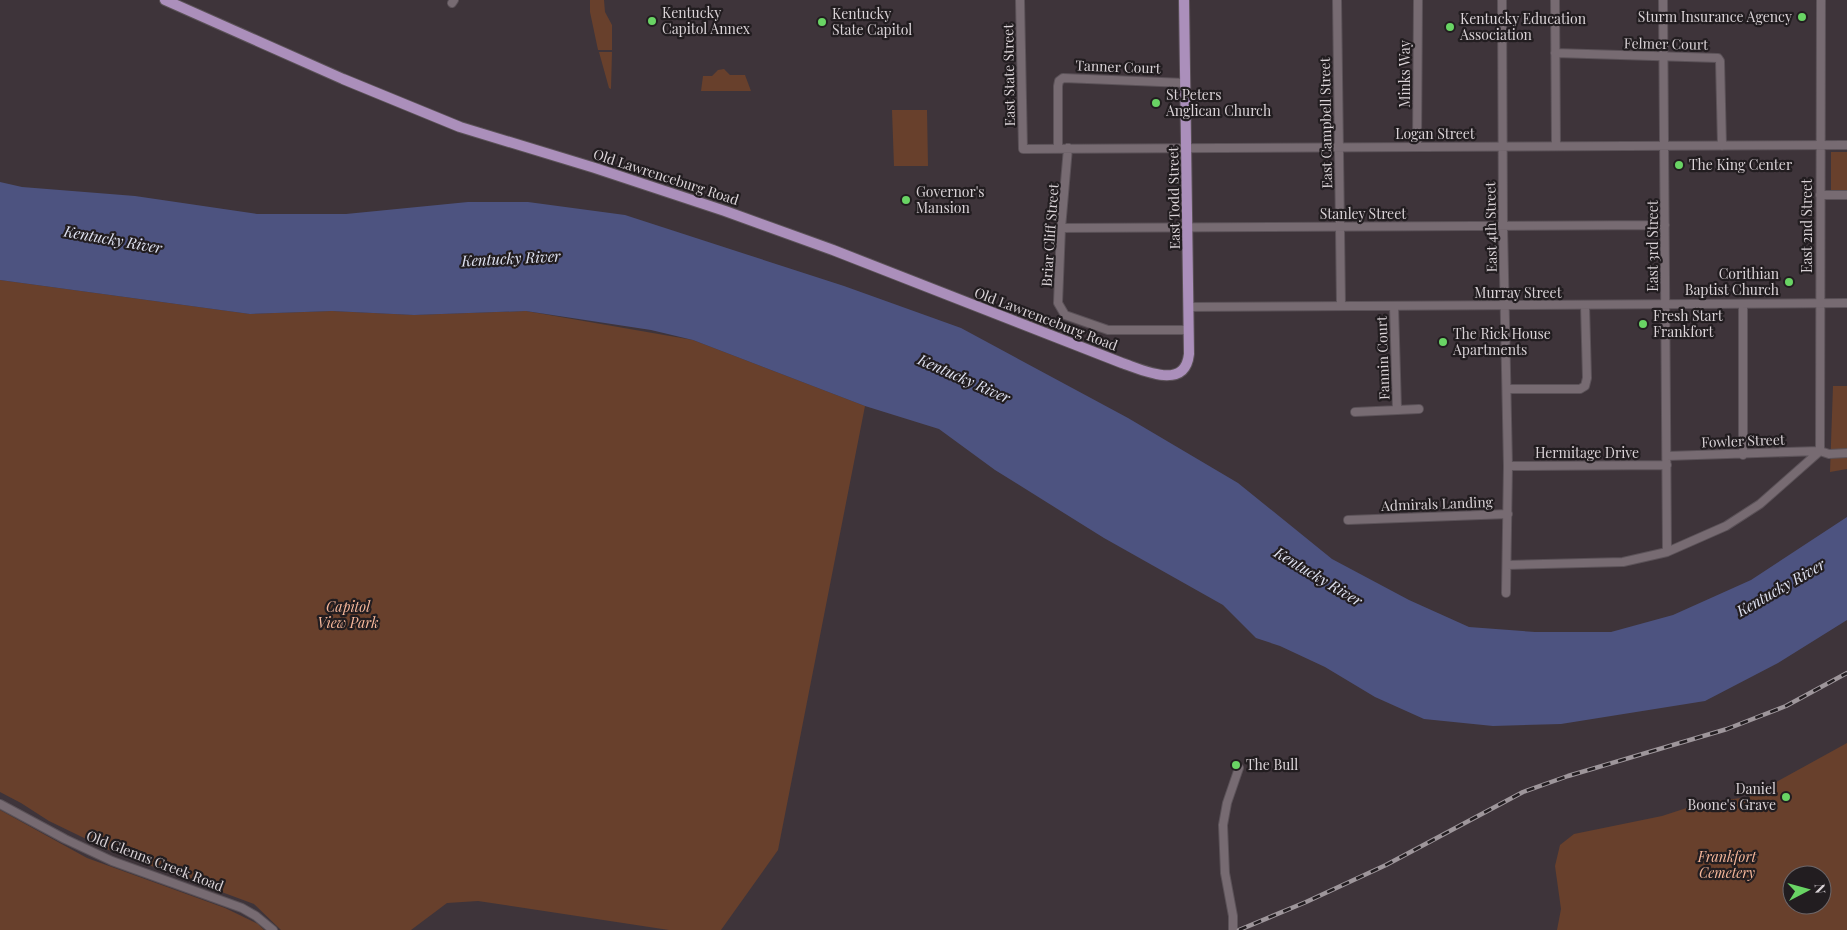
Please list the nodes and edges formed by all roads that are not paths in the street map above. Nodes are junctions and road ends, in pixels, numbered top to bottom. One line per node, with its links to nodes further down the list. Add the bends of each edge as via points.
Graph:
1 (165, 0): 42 (main road, Old Lawrenceburg Road, via 460,127 725,210)
2 (1020, 0): 23 (street, East State Street)
3 (1184, 0): 12 (main road, East Todd Street)
4 (1337, 0): 18 (street, East Campbell Street)
5 (1418, 0): 19 (street, Minks Way)
6 (1502, 0): 20 (street, East 4th Street)
7 (1554, 0): 10 (street)
8 (1663, 0): 11 (street, East 3rd Street)
9 (1821, 0): 13 (street, East 2nd Street)
10 (1555, 53): 11 (street, Felmer Court); 15 (street)
11 (1664, 56): 16 (street, East 3rd Street); 17 (street, Felmer Court, via 1714,57 1720,61)
12 (1185, 83): 22 (main road, East Todd Street); 24 (street, Tanner Court, via 1063,78 1058,86)
13 (1820, 145): 14 (street, Logan Street); 17 (street, Logan Street); 25 (street, East 2nd Street)
14 (1847, 145)
15 (1556, 146): 16 (street, Logan Street); 20 (street, Logan Street)
16 (1664, 146): 17 (street, Logan Street); 28 (street, East 3rd Street)
17 (1722, 146)
18 (1339, 147): 19 (street, Logan Street); 22 (street, Logan Street); 30 (street, East Campbell Street)
19 (1417, 147): 20 (street, Logan Street)
20 (1503, 147): 27 (street, East 4th Street)
21 (1068, 148): 22 (street, Logan Street); 24 (street, Logan Street); 31 (street, Briar Cliff Street)
22 (1186, 148): 29 (main road, East Todd Street)
23 (1023, 149): 24 (street, Logan Street)
24 (1058, 149)
25 (1820, 195): 26 (street); 32 (street, East 2nd Street)
26 (1847, 195)
27 (1503, 226): 28 (street, Stanley Street); 30 (street, Stanley Street); 36 (street, East 4th Street)
28 (1665, 226): 34 (street, East 3rd Street)
29 (1188, 227): 30 (street, Stanley Street); 31 (street, Stanley Street); 40 (main road, East Todd Street)
30 (1340, 227): 38 (street, East Campbell Street)
31 (1062, 228): 41 (street, Briar Cliff Street, via 1058,303 1065,315 1108,330)
32 (1820, 303): 33 (street, Murray Street); 35 (street, Murray Street); 47 (street, East 2nd Street)
33 (1847, 303)
34 (1666, 304): 35 (street, Murray Street); 37 (street, Murray Street); 50 (street, East 3rd Street)
35 (1743, 304): 49 (street)
36 (1504, 305): 37 (street, Murray Street); 39 (street, Murray Street); 43 (street, East 4th Street)
37 (1585, 305): 43 (street, via 1585,386 1580,389)
38 (1341, 306): 39 (street, Murray Street); 40 (street, Murray Street)
39 (1394, 306): 44 (street, Fannin Court)
40 (1189, 307): 41 (main road, East Todd Street)
41 (1189, 330): 42 (main road, East Todd Street, via 1185,369 1172,375)
42 (1161, 374)
43 (1507, 389): 52 (street, East 4th Street)
44 (1398, 409): 45 (street, Fannin Court); 46 (street, Fannin Court)
45 (1419, 409)
46 (1355, 412)
47 (1820, 451): 48 (street, Fowler Street); 49 (street, Fowler Street); 55 (street, via 1760,504 1726,526)
48 (1847, 453)
49 (1743, 455): 50 (street, Fowler Street)
50 (1667, 456): 51 (street, East 3rd Street)
51 (1667, 465): 52 (street, Hermitage Drive); 55 (street, East 3rd Street)
52 (1508, 466): 53 (street, East 4th Street)
53 (1508, 514): 54 (street, Admirals Landing); 56 (street, Admirals Landing)
54 (1348, 520)
55 (1667, 552): 56 (street, via 1623,562)
56 (1506, 565): 57 (street, Admirals Landing)
57 (1506, 592)
58 (1239, 768): 61 (street, via 1228,797 1223,825)
59 (0, 804): 60 (street, Old Glenns Creek Road, via 104,857 242,908)
60 (272, 930)
61 (1232, 930)

